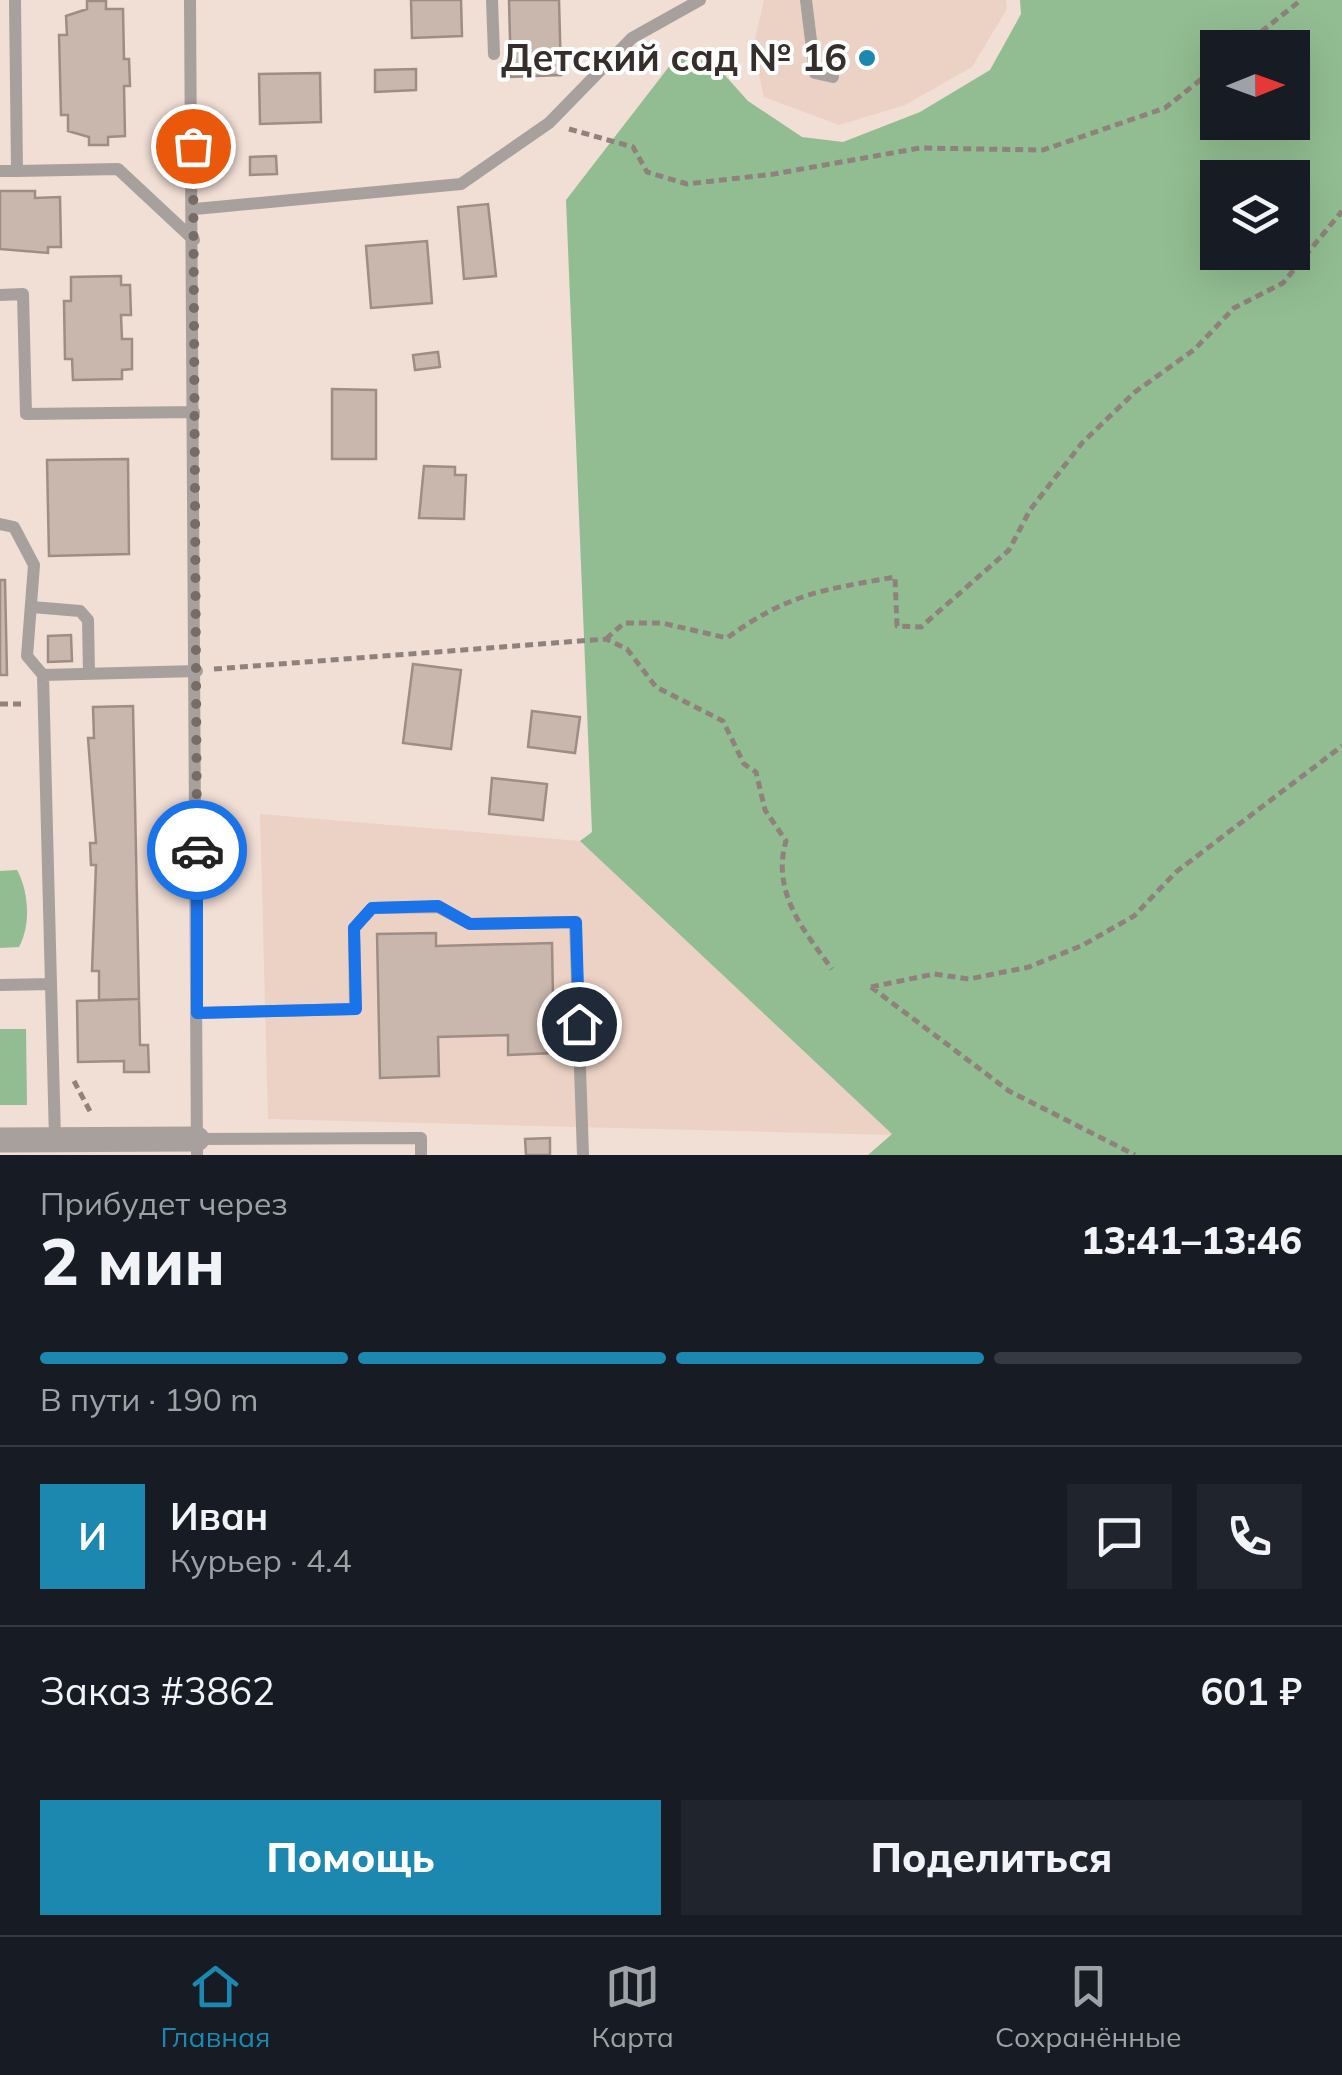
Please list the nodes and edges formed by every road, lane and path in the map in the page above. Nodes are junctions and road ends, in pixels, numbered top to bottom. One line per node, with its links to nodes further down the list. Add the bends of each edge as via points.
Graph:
1 (15, 0): 12 (lane)
2 (190, 0): 14 (lane)
3 (492, 0): 8 (lane)
4 (700, 0): 11 (lane, via 632,38)
5 (806, 0): 9 (lane, via 815,73)
6 (1301, 0): 7 (path)
7 (1264, 30)
8 (494, 54)
9 (833, 77)
10 (1200, 80): 11 (path, via 1165,108 1043,150 920,148 687,184 647,172 633,147)
11 (549, 124): 14 (lane, via 461,184)
12 (16, 170): 13 (lane); 16 (lane, via 118,169)
13 (0, 171)
14 (194, 210): 16 (lane)
15 (1342, 211): 21 (path, via 1283,283 1234,308 1082,443 1030,510 1009,550 921,628 897,626 894,577 770,607 726,638 662,623 624,623)
16 (194, 240): 18 (lane)
17 (0, 295): 18 (lane, via 22,294 26,414)
18 (194, 412): 22 (lane)
19 (0, 524): 20 (lane, via 14,527 34,565)
20 (32, 607): 23 (lane, via 80,611 88,620); 24 (lane, via 27,656)
21 (606, 639): 22 (path); 26 (path, via 626,650 656,688 732,733 786,841 782,874 792,912)
22 (197, 671): 23 (lane); 29 (lane)
23 (90, 674): 24 (lane)
24 (43, 675): 28 (lane)
25 (1342, 746): 37 (path, via 1176,872 1134,916 1083,946 1029,967 969,979 934,974 871,987 1009,1091)
26 (832, 969)
27 (0, 984): 28 (lane)
28 (51, 984): 30 (lane)
29 (197, 1013): 34 (lane); 36 (lane, via 356,1009 354,928 372,908 438,906 470,924 576,922)
30 (52, 1056): 31 (lane); 33 (path, via 79,1088)
31 (55, 1139): 32 (street); 33 (street)
32 (0, 1140)
33 (103, 1140): 34 (street)
34 (197, 1147): 35 (lane, via 421,1138)
35 (421, 1155)
36 (583, 1155)
37 (1135, 1155)

